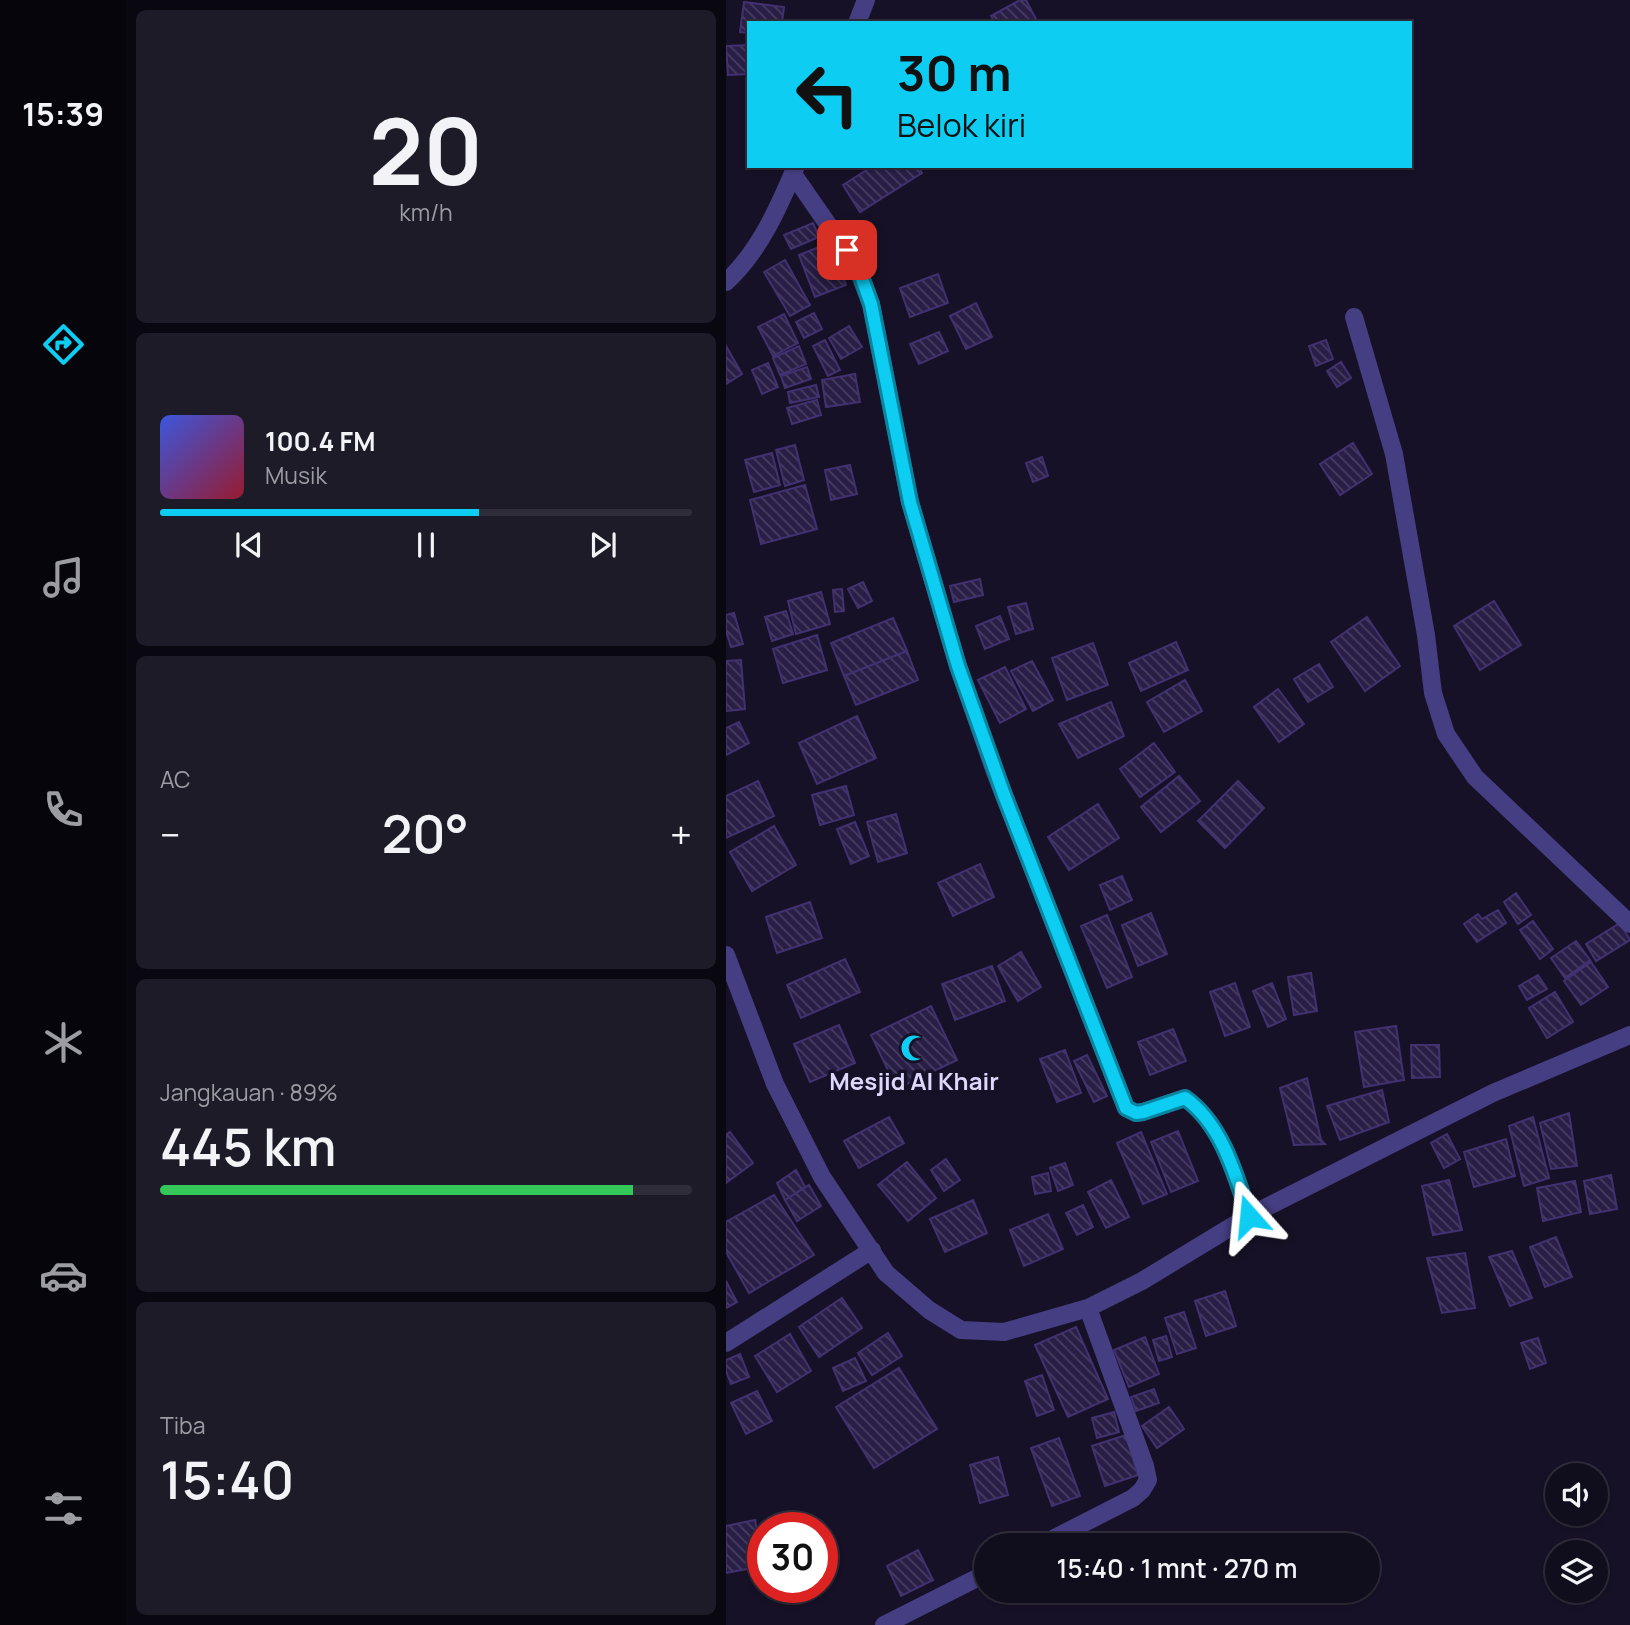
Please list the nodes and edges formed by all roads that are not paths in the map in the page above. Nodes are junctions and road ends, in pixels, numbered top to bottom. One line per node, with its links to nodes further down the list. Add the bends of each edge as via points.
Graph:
1 (866, 0): 2 (street)
2 (858, 21)
3 (795, 170): 4 (street, via 752,253); 9 (street, via 857,265 871,304 910,502 958,666 1126,1108 1143,1112 1185,1098 1198,1107 1234,1170)
4 (726, 282)
5 (1354, 317): 6 (street, via 1394,454 1433,693 1446,734 1475,777)
6 (1630, 924)
7 (726, 955): 10 (street, via 787,1107 822,1177)
8 (1630, 1035): 9 (street, via 1493,1093)
9 (1249, 1216): 11 (street)
10 (872, 1250): 11 (street, via 886,1273 929,1310 962,1330 1004,1332); 12 (street)
11 (1088, 1308): 13 (street, via 1148,1480 1133,1498)
12 (726, 1343)
13 (1064, 1533)
14 (974, 1580): 15 (street)
15 (884, 1625)

